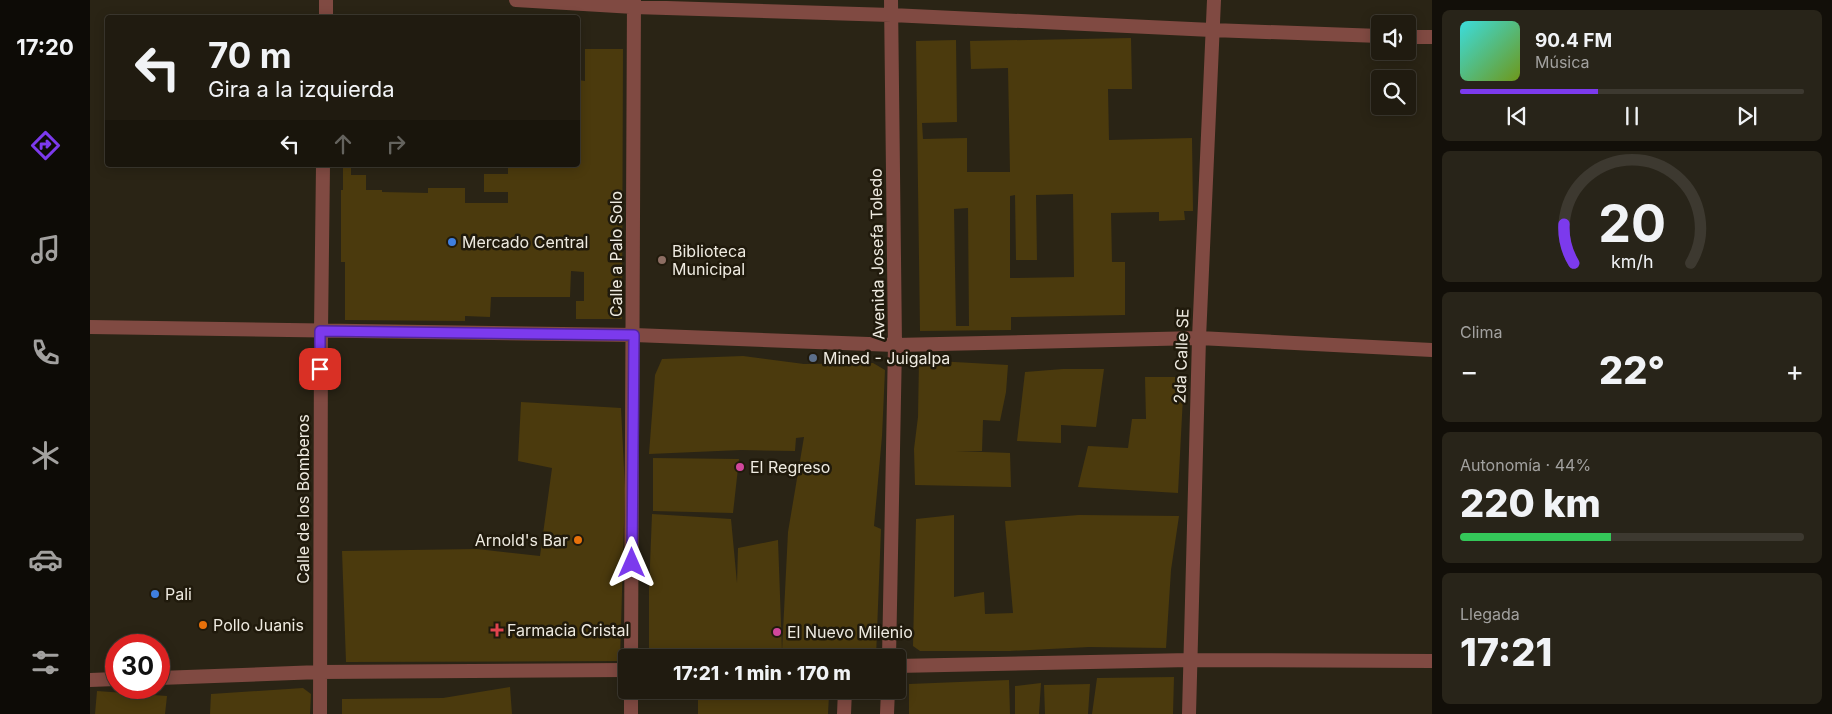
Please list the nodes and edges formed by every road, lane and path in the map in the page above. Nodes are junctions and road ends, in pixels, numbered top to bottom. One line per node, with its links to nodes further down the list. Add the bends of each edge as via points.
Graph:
1 (326, 0): 6 (street)
2 (516, 0): 5 (street)
3 (891, 0): 7 (street, Avenida Josefa Toledo)
4 (1214, 0): 8 (street, 2da Calle SE)
5 (634, 4): 7 (street); 15 (street, Calle a Palo Solo)
6 (326, 15)
7 (891, 15): 8 (street); 17 (street, Avenida Josefa Toledo)
8 (1212, 30): 9 (street); 16 (street, 2da Calle SE)
9 (1371, 36)
10 (1416, 36): 11 (street)
11 (1432, 37)
12 (323, 167): 14 (street, Calle de los Bomberos)
13 (90, 327): 14 (street)
14 (320, 331): 15 (street); 25 (street, Calle de los Bomberos)
15 (634, 335): 17 (street); 19 (street, Calle a Palo Solo)
16 (1199, 338): 17 (street); 18 (street); 21 (street, 2da Calle SE)
17 (895, 345): 20 (street, Avenida Josefa Toledo)
18 (1432, 350)
19 (632, 649)
20 (889, 649)
21 (1190, 660): 22 (street); 23 (street); 36 (street, 2da Calle SE)
22 (1432, 661)
23 (906, 666)
24 (618, 670): 25 (street)
25 (320, 672): 26 (street); 32 (street, Calle de los Bomberos)
26 (170, 678)
27 (105, 679): 28 (street)
28 (90, 680)
29 (631, 699): 33 (street)
30 (845, 699): 34 (street)
31 (888, 699): 35 (street)
32 (320, 714)
33 (631, 714)
34 (844, 714)
35 (887, 714)
36 (1189, 714)

